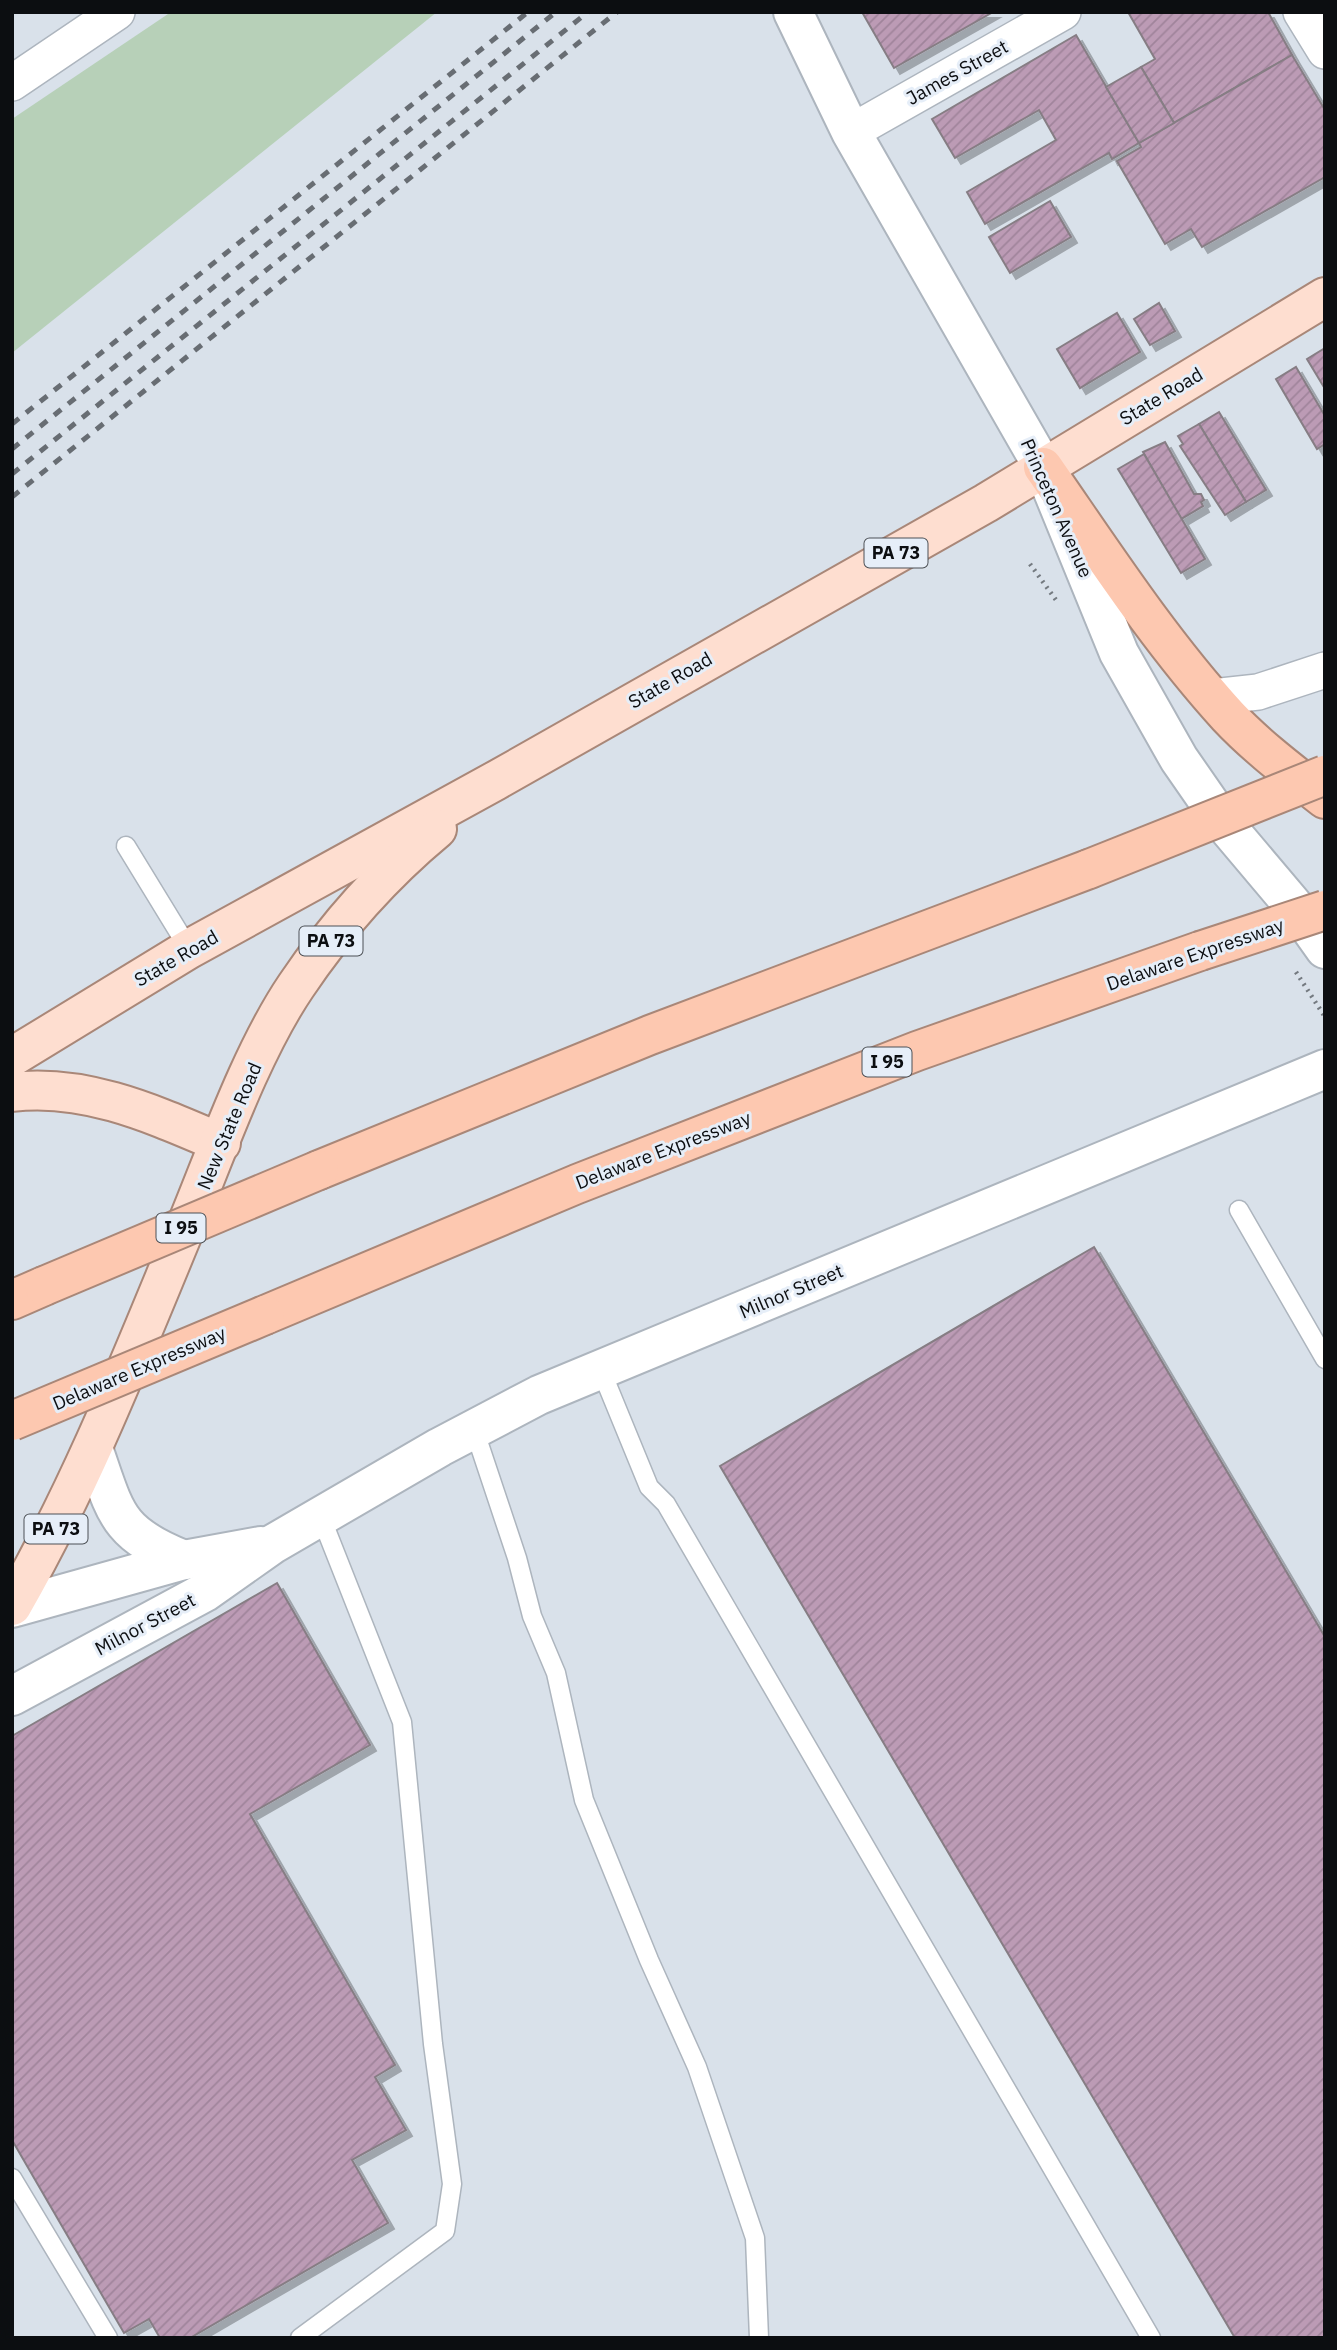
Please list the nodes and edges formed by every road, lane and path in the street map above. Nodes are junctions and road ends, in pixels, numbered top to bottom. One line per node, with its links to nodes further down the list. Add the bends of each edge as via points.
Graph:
1 (117, 12): 6 (street)
2 (793, 12): 7 (main road, Princeton Avenue)
3 (1063, 12): 7 (street, James Street)
4 (1301, 12): 5 (street)
5 (1325, 51)
6 (12, 83)
7 (851, 132): 9 (main road, Princeton Avenue)
8 (1325, 297): 9 (main road, State Road / PA 73)
9 (1043, 467): 11 (highway, via 1153,625); 13 (main road, State Road / PA 73); 21 (main road, Princeton Avenue, via 1119,653 1179,759 1222,821)
10 (1325, 670): 11 (street, via 1258,692)
11 (1212, 697): 15 (highway, via 1276,761)
12 (1325, 775): 17 (highway, bridge)
13 (495, 781): 20 (main road, State Road); 26 (main road, New State Road / PA 73, via 407,855 355,910 295,987)
14 (1325, 788): 17 (highway, I 95, bridge)
15 (1325, 799)
16 (126, 846): 20 (lane)
17 (1089, 869): 28 (highway, I 95, bridge, via 650,1035)
18 (1325, 910): 22 (highway, Delaware Expressway / I 95, bridge)
19 (1325, 924): 22 (highway, bridge)
20 (189, 949): 23 (main road, State Road)
21 (1325, 949)
22 (1200, 951): 31 (highway, Delaware Expressway / I 95, bridge, via 917,1051 578,1184)
23 (12, 1057)
24 (1325, 1069): 30 (main road, Milnor Street)
25 (12, 1092): 26 (main road, via 97,1098 136,1107)
26 (221, 1143): 33 (main road, New State Road / PA 73)
27 (1240, 1210): 29 (lane)
28 (28, 1293)
29 (1325, 1359)
30 (601, 1370): 32 (main road, Milnor Street); 43 (lane, via 649,1487 666,1504)
31 (12, 1421)
32 (474, 1429): 34 (main road, Milnor Street); 42 (lane, via 532,1616 556,1673 584,1800 697,2067 755,2238)
33 (93, 1448): 36 (main road, via 113,1507 125,1524 150,1546); 37 (main road, New State Road / PA 73, via 56,1530)
34 (321, 1517): 35 (main road, Milnor Street); 41 (lane, via 401,1722 433,2044 452,2184 445,2231)
35 (273, 1544): 36 (main road, Milnor Street); 38 (main road, Milnor Street, via 205,1592)
36 (184, 1560): 37 (main road, Milnor Street)
37 (12, 1607)
38 (12, 1696)
39 (12, 2178): 40 (lane)
40 (108, 2338)
41 (300, 2338)
42 (759, 2338)
43 (1151, 2338)

